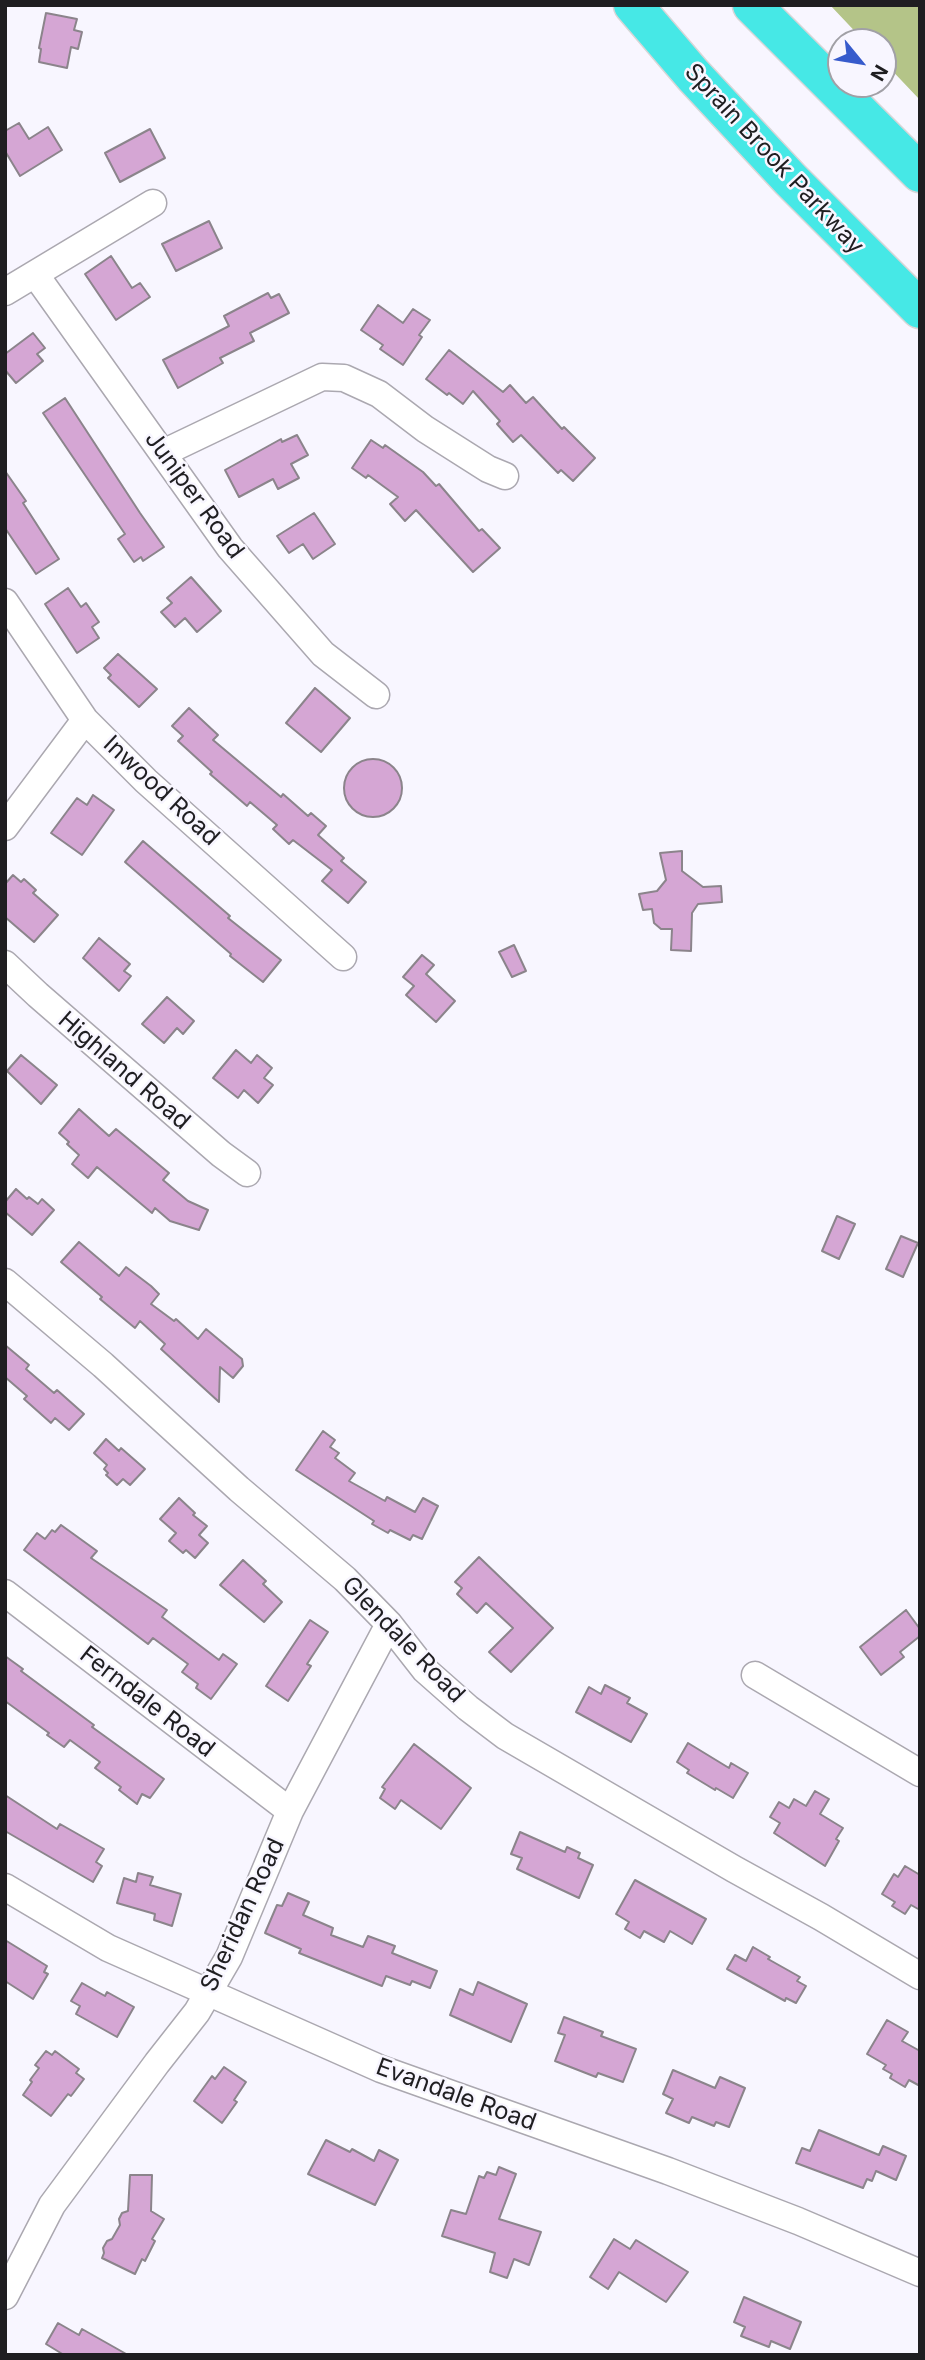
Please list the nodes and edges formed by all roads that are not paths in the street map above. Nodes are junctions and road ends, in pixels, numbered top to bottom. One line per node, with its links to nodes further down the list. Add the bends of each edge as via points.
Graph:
1 (633, 5): 7 (highway, Sprain Brook Parkway, via 765,153)
2 (752, 5): 3 (highway)
3 (920, 173)
4 (153, 202): 5 (street)
5 (35, 274): 6 (street); 8 (street, Juniper Road)
6 (5, 292)
7 (920, 309)
8 (163, 453): 9 (street, via 322,377 344,377 379,394 488,469); 11 (street, Juniper Road, via 230,548 323,654)
9 (505, 475)
10 (5, 602): 12 (street, Inwood Road)
11 (376, 695)
12 (85, 720): 13 (street); 14 (street, Inwood Road, via 146,781)
13 (5, 827)
14 (343, 957)
15 (5, 964): 16 (street, Highland Road)
16 (247, 1173)
17 (5, 1282): 19 (street, Glendale Road, via 345,1579)
18 (5, 1593): 22 (street, Ferndale Road)
19 (389, 1624): 22 (street, Sheridan Road); 24 (street, Glendale Road, via 425,1670 505,1736)
20 (755, 1675): 21 (street)
21 (920, 1773)
22 (290, 1811): 25 (street, Sheridan Road, via 229,1957)
23 (5, 1887): 25 (street, Evandale Road, via 108,1948)
24 (920, 1976)
25 (208, 1994): 26 (street, Evandale Road, via 381,2069 668,2171); 27 (street, Sheridan Road, via 52,2205)
26 (920, 2273)
27 (5, 2295)

